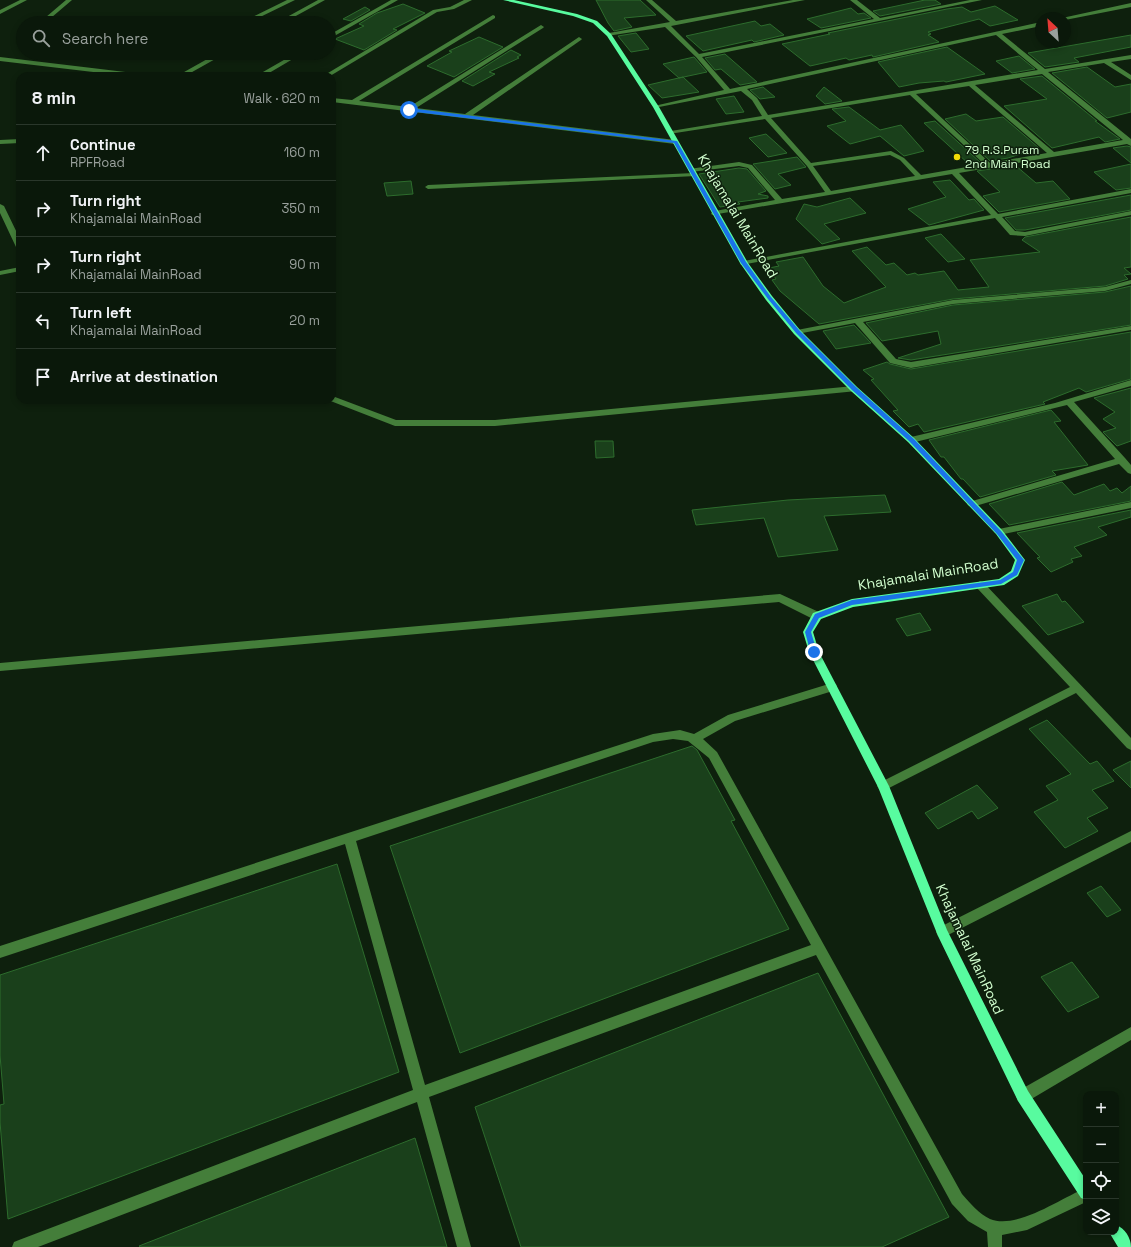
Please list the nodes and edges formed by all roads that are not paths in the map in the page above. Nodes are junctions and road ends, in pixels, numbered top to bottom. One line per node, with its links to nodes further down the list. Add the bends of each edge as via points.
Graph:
1 (24, 0): 14 (street)
2 (69, 0): 15 (street)
3 (292, 0): 16 (street)
4 (322, 0): 17 (street)
5 (395, 0): 25 (street)
6 (469, 0): 38 (street, via 452,8 435,11)
7 (506, 0): 27 (main road, Khajamalai MainRoad, via 575,15 595,22)
8 (649, 0): 21 (street)
9 (802, 0): 12 (street)
10 (853, 0): 20 (street)
11 (979, 0): 20 (street)
12 (786, 1): 21 (street)
13 (1131, 4): 19 (street)
14 (0, 12)
15 (50, 16)
16 (257, 16)
17 (292, 16)
18 (493, 17): 46 (street)
19 (1071, 17)
20 (880, 20): 29 (street)
21 (676, 24): 22 (street)
22 (668, 25): 27 (street); 29 (street)
23 (1035, 25): 26 (street)
24 (541, 27): 48 (street)
25 (336, 33)
26 (997, 33): 39 (street); 42 (street)
27 (609, 35): 47 (main road, Khajamalai MainRoad)
28 (579, 39): 49 (street)
29 (698, 56): 43 (street)
30 (1131, 57): 34 (street)
31 (0, 59): 35 (street)
32 (210, 60): 36 (street)
33 (288, 60): 37 (street)
34 (1105, 61): 39 (street); 40 (street)
35 (109, 72)
36 (187, 72)
37 (266, 72)
38 (333, 72)
39 (1044, 72): 41 (street); 54 (street)
40 (1131, 78)
41 (971, 84): 44 (street); 55 (street)
42 (742, 88): 43 (street); 50 (street, via 755,99)
43 (728, 91): 47 (street)
44 (912, 94): 50 (street); 57 (street)
45 (336, 101): 46 (street)
46 (352, 103): 48 (street)
47 (656, 107): 51 (main road, Khajamalai MainRoad)
48 (409, 110): 49 (street)
49 (466, 117): 51 (street)
50 (767, 117): 51 (street); 56 (street)
51 (673, 138): 59 (main road, Khajamalai MainRoad)
52 (16, 141): 53 (street)
53 (0, 142)
54 (1130, 142): 55 (street)
55 (1052, 154): 57 (street)
56 (809, 165): 60 (street, via 891,153 902,159); 63 (street)
57 (988, 165): 58 (street)
58 (953, 171): 60 (street); 68 (street)
59 (692, 173): 61 (street); 64 (street, via 739,164 750,166); 66 (main road, Khajamalai MainRoad)
60 (919, 177): 63 (street)
61 (428, 187)
62 (1131, 191): 68 (street)
63 (829, 193): 64 (street)
64 (780, 202): 66 (street)
65 (0, 206): 69 (street)
66 (715, 213): 70 (main road, Khajamalai MainRoad)
67 (1131, 213): 68 (street, via 1019,234 1009,230)
68 (995, 215): 70 (street)
69 (16, 239)
70 (744, 263): 76 (main road, Khajamalai MainRoad)
71 (16, 270): 72 (street)
72 (0, 273)
73 (1131, 282): 74 (street, via 1105,289 953,302)
74 (857, 320): 75 (street, via 894,361 911,365); 76 (street)
75 (1131, 328)
76 (798, 332): 78 (main road, Khajamalai MainRoad)
77 (1131, 382): 80 (street)
78 (854, 389): 79 (street, via 495,423 395,422); 81 (main road, Khajamalai MainRoad)
79 (336, 400)
80 (1068, 402): 81 (street); 82 (street)
81 (912, 440): 84 (main road, Khajamalai MainRoad)
82 (1122, 460): 83 (street); 84 (street)
83 (1131, 471)
84 (972, 504): 86 (main road, Khajamalai MainRoad)
85 (1131, 505): 86 (street)
86 (999, 532): 87 (main road, Khajamalai MainRoad, via 1020,560 1015,573 1001,582)
87 (980, 585): 88 (main road, Khajamalai MainRoad, via 852,603); 91 (street)
88 (817, 616): 89 (street, via 780,598); 90 (main road, Khajamalai MainRoad, via 808,632 814,652)
89 (0, 667)
90 (832, 687): 92 (street, via 732,718); 94 (main road, Khajamalai MainRoad)
91 (1077, 688): 93 (street); 94 (street)
92 (695, 738): 96 (street, via 678,734 653,738); 98 (street, via 713,755)
93 (1131, 745)
94 (883, 786): 97 (main road, Khajamalai MainRoad)
95 (1131, 836): 97 (street)
96 (349, 838): 99 (street); 101 (street)
97 (942, 932): 102 (main road, Khajamalai MainRoad)
98 (819, 948): 101 (street); 105 (street, via 957,1199 973,1217)
99 (0, 952)
100 (1131, 1033): 102 (street)
101 (420, 1094): 107 (street); 108 (street)
102 (1023, 1096): 103 (main road, Khajamalai MainRoad)
103 (1083, 1189)
104 (1083, 1195): 105 (street, via 1017,1227)
105 (994, 1228): 109 (street)
106 (1118, 1235): 110 (main road)
107 (19, 1247)
108 (464, 1247)
109 (995, 1247)
110 (1127, 1247)

